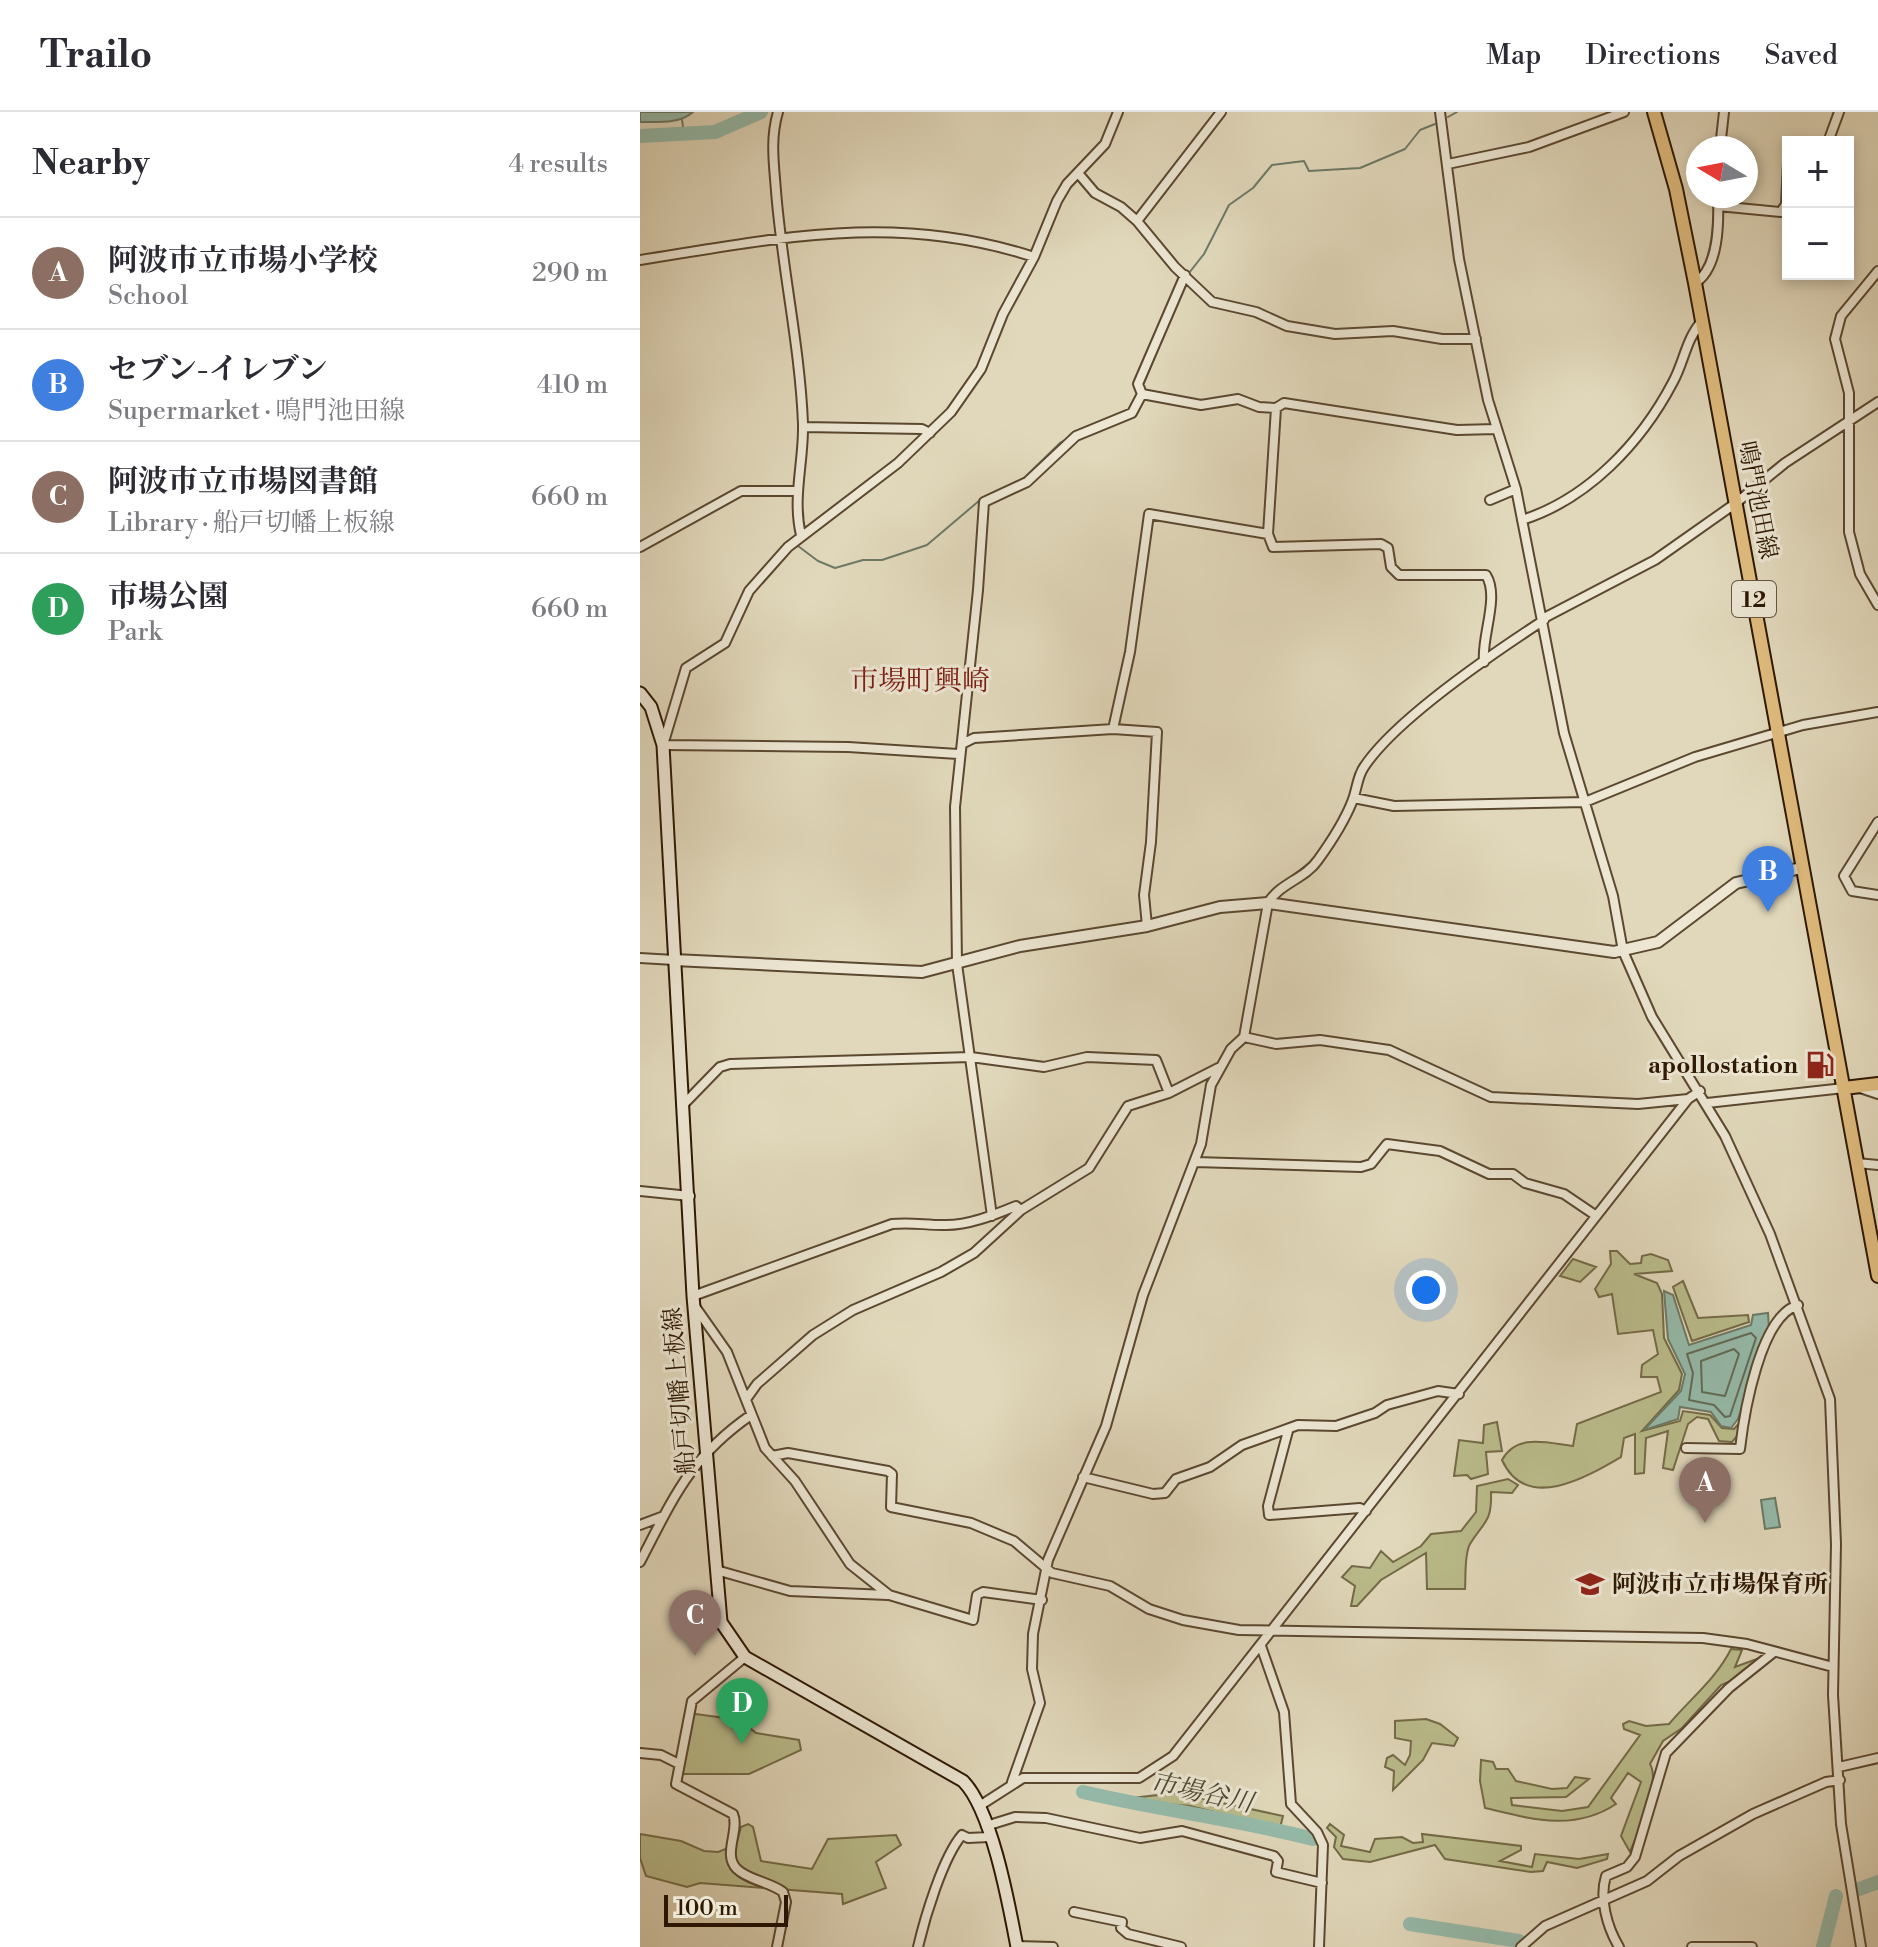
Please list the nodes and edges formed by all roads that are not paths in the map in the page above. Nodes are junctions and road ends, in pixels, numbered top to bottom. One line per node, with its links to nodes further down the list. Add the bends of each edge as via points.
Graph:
1 (1118, 112): 12 (street, via 1105,144)
2 (1221, 112): 16 (street)
3 (1440, 112): 11 (street)
4 (1624, 112): 11 (street, via 1529,147)
5 (1654, 112): 22 (main road, 鳴門池田線 / 12)
6 (1724, 112): 9 (street)
7 (1839, 112): 10 (street)
8 (777, 113): 17 (street, via 772,143)
9 (1721, 136)
10 (1830, 136)
11 (1448, 164): 24 (street, via 1459,259)
12 (1078, 173): 16 (street, via 1095,193); 18 (street, via 1057,201)
13 (1718, 208): 22 (street, via 1713,259 1707,276)
14 (1739, 208): 15 (street)
15 (1784, 208)
16 (1137, 221): 21 (street)
17 (779, 238): 18 (street, via 920,232); 19 (street); 29 (street)
18 (1034, 257): 31 (street, via 981,369)
19 (640, 260)
20 (1878, 271): 28 (street, via 1841,316 1835,339)
21 (1185, 275): 24 (street, via 1212,302 1287,326 1335,334 1393,331); 25 (street, via 1138,384)
22 (1695, 283): 23 (main road, 鳴門池田線 / 12)
23 (1702, 321): 35 (main road, 鳴門池田線 / 12); 36 (street, via 1673,382 1626,453 1568,500)
24 (1476, 339): 30 (street)
25 (1140, 393): 27 (street, via 1201,405 1238,399); 47 (street, via 1132,413 1076,436 1027,482 984,502)
26 (1878, 402): 28 (street)
27 (1276, 408): 30 (street, via 1284,403 1444,429); 37 (street)
28 (1851, 423): 35 (street, via 1785,463); 40 (street, via 1849,532 1860,574)
29 (803, 427): 31 (street); 33 (street)
30 (1496, 429): 32 (street)
31 (930, 433): 38 (street)
32 (1516, 489): 34 (street); 36 (street)
33 (798, 491): 38 (street); 39 (street, via 741,491)
34 (1490, 500)
35 (1736, 503): 41 (street, via 1655,560); 46 (main road, 鳴門池田線 / 12)
36 (1522, 520): 41 (street)
37 (1268, 534): 42 (street, via 1273,547 1381,544 1388,548 1391,567 1399,575 1486,575 1490,601); 45 (street, via 1149,514 1130,652)
38 (801, 535): 48 (street, via 749,591 725,643 686,668)
39 (640, 547)
40 (1878, 605)
41 (1544, 619): 42 (street); 51 (street, via 1559,711)
42 (1484, 662): 50 (street, via 1418,712 1371,758 1358,778)
43 (640, 693): 48 (main road, 船戸切幡上板線, via 651,707)
44 (1878, 712): 46 (street)
45 (1113, 729): 47 (street, via 974,738); 56 (street, via 1157,732 1144,895)
46 (1780, 734): 51 (street, via 1653,771); 53 (main road, 鳴門池田線 / 12)
47 (962, 744): 49 (street)
48 (663, 745): 49 (street); 59 (main road, 船戸切幡上板線)
49 (958, 754): 60 (street)
50 (1354, 798): 51 (street, via 1394,806); 55 (street, via 1309,872 1274,893)
51 (1585, 802): 57 (street)
52 (1878, 822): 54 (street, via 1844,876 1852,891)
53 (1801, 868): 57 (street, via 1736,883 1677,931); 66 (main road, 鳴門池田線 / 12)
54 (1878, 895)
55 (1268, 903): 56 (street, via 1220,907); 57 (street); 61 (street)
56 (1147, 926): 60 (street, via 1038,942)
57 (1623, 951): 67 (street, via 1652,1017)
58 (640, 958): 59 (street)
59 (674, 960): 60 (street, via 888,972); 72 (main road, 船戸切幡上板線)
60 (957, 964): 62 (street)
61 (1244, 1037): 63 (street); 70 (street, via 1276,1044 1320,1040 1389,1050 1491,1097 1638,1104)
62 (971, 1057): 68 (street, via 1044,1067 1087,1057 1156,1060); 72 (street, via 730,1064 720,1067); 80 (street)
63 (1218, 1068): 68 (street); 73 (street)
64 (1878, 1084): 65 (main road)
65 (1858, 1086): 66 (main road); 69 (street)
66 (1844, 1088): 71 (street); 74 (main road, 鳴門池田線)
67 (1700, 1091): 70 (street); 71 (street)
68 (1169, 1093): 78 (street, via 1128,1106 1089,1168)
69 (1878, 1094)
70 (1688, 1099): 79 (street)
71 (1707, 1103): 83 (street)
72 (683, 1105): 77 (main road, 船戸切幡上板線)
73 (1195, 1162): 79 (street, via 1361,1167 1371,1164 1387,1144 1428,1149 1489,1174 1513,1174 1556,1191); 91 (street, via 1143,1295 1106,1426)
74 (1857, 1163): 75 (street); 81 (main road, 鳴門池田線)
75 (1878, 1165)
76 (640, 1191): 77 (street)
77 (690, 1196): 82 (main road, 船戸切幡上板線)
78 (1021, 1210): 80 (street, via 1016,1206); 85 (street, via 974,1253 853,1310 813,1335)
79 (1595, 1215): 84 (street)
80 (992, 1216): 82 (street, via 944,1225 892,1224)
81 (1878, 1276)
82 (694, 1300): 85 (street, via 727,1352); 89 (main road, 船戸切幡上板線)
83 (1798, 1305): 88 (street, via 1778,1316 1745,1407 1740,1449); 104 (street, via 1830,1399 1836,1544)
84 (1459, 1394): 87 (street, via 1438,1391 1336,1426 1298,1425); 92 (street)
85 (747, 1398): 86 (street)
86 (751, 1415): 89 (street); 90 (street)
87 (1288, 1431): 91 (street, via 1242,1445 1210,1467 1176,1479 1165,1493); 92 (street, via 1269,1515)
88 (1686, 1448)
89 (707, 1450): 93 (street); 97 (main road, 船戸切幡上板線)
90 (772, 1456): 96 (street, via 788,1453 888,1471 891,1507 971,1523 1014,1541); 98 (street, via 795,1481 850,1564)
91 (1083, 1477): 96 (street)
92 (1366, 1511): 100 (street)
93 (661, 1517): 94 (street); 95 (street)
94 (640, 1525)
95 (640, 1562)
96 (1045, 1569): 99 (street); 100 (street, via 1110,1586 1149,1609 1183,1620)
97 (716, 1570): 98 (street, via 790,1591); 103 (main road, 船戸切幡上板線, via 721,1622)
98 (889, 1595): 99 (street, via 973,1620 977,1595 983,1592)
99 (1042, 1600): 110 (street, via 1033,1634 1032,1669 1040,1703)
100 (1270, 1633): 101 (street); 102 (street, via 1703,1638)
101 (1261, 1646): 110 (street, via 1156,1770 1139,1778); 113 (street, via 1284,1712 1291,1804 1323,1845)
102 (1774, 1652): 104 (street); 114 (street, via 1729,1688 1666,1753 1635,1857 1606,1876)
103 (745, 1657): 107 (street, via 692,1701); 111 (main road, 船戸切幡上板線, via 963,1781)
104 (1833, 1667): 108 (street)
105 (640, 1753): 107 (street)
106 (1878, 1758): 108 (street)
107 (679, 1764): 117 (street, via 676,1784 733,1814 732,1862 737,1870 783,1892 786,1902)
108 (1839, 1767): 109 (street)
109 (1840, 1780): 114 (street, via 1753,1814 1679,1856 1647,1881); 126 (street, via 1841,1824)
110 (1012, 1782): 111 (street)
111 (981, 1805): 112 (main road, 船戸切幡上板線)
112 (987, 1832): 113 (street, via 1015,1817 1140,1838 1182,1831 1274,1856 1276,1872); 116 (main road, 船戸切幡上板線); 118 (street, via 962,1835 952,1847)
113 (1322, 1883): 121 (street)
114 (1603, 1902): 122 (street, via 1545,1926); 123 (street)
115 (1074, 1912): 120 (street, via 1122,1922 1128,1934)
116 (1017, 1946): 119 (street)
117 (777, 1947)
118 (918, 1947)
119 (1053, 1947)
120 (1181, 1947)
121 (1319, 1947)
122 (1521, 1947)
123 (1619, 1947)
124 (1692, 1947): 125 (street)
125 (1752, 1947)
126 (1861, 1947)

